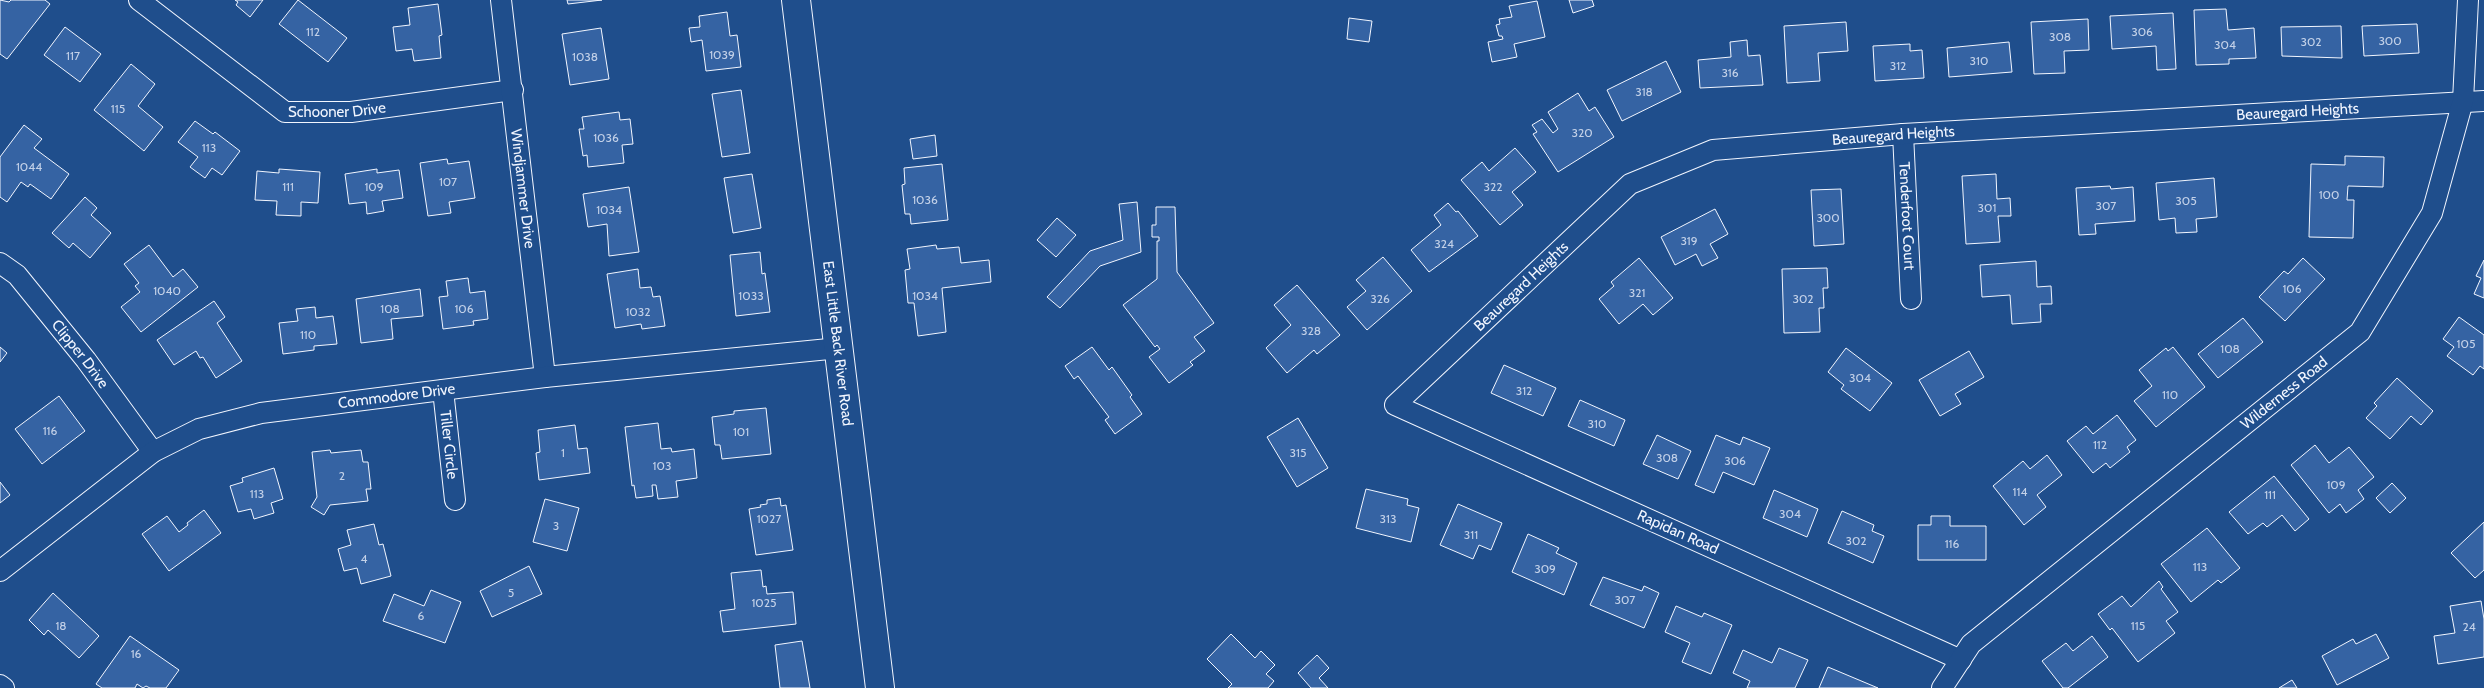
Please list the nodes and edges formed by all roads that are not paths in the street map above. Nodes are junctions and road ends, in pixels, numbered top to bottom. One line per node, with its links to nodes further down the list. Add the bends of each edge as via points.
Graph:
1 (139, 0): 5 (street, Schooner Drive, via 285,112 351,112)
2 (500, 0): 5 (street, Windjammer Drive)
3 (796, 0): 11 (street, East Little Back River Road)
4 (2468, 0): 6 (street, Wilderness Road)
5 (513, 90): 12 (street, Windjammer Drive)
6 (2463, 101): 7 (street, Beauregard Heights); 8 (street, Beauregard Heights); 18 (street, Wilderness Road, via 2432,213 2360,332 1971,644)
7 (2484, 101)
8 (1903, 134): 10 (street, Tenderfoot Court); 14 (street, Beauregard Heights, via 1713,150 1630,184)
9 (0, 263): 15 (street, Clipper Drive, via 17,275 86,360)
10 (1910, 299)
11 (839, 348): 12 (street, Commodore Drive); 21 (street, East Little Back River Road)
12 (545, 377): 13 (street, Commodore Drive)
13 (443, 390): 15 (street, Commodore Drive, via 261,413 200,429); 16 (street, Tiller Circle)
14 (1395, 405): 18 (street, Rapidan Road)
15 (153, 452): 17 (street, Commodore Drive)
16 (455, 500)
17 (0, 571)
18 (1961, 660): 22 (street, Wilderness Road)
19 (0, 685): 20 (street)
20 (4, 688)
21 (880, 688)
22 (1942, 688)

